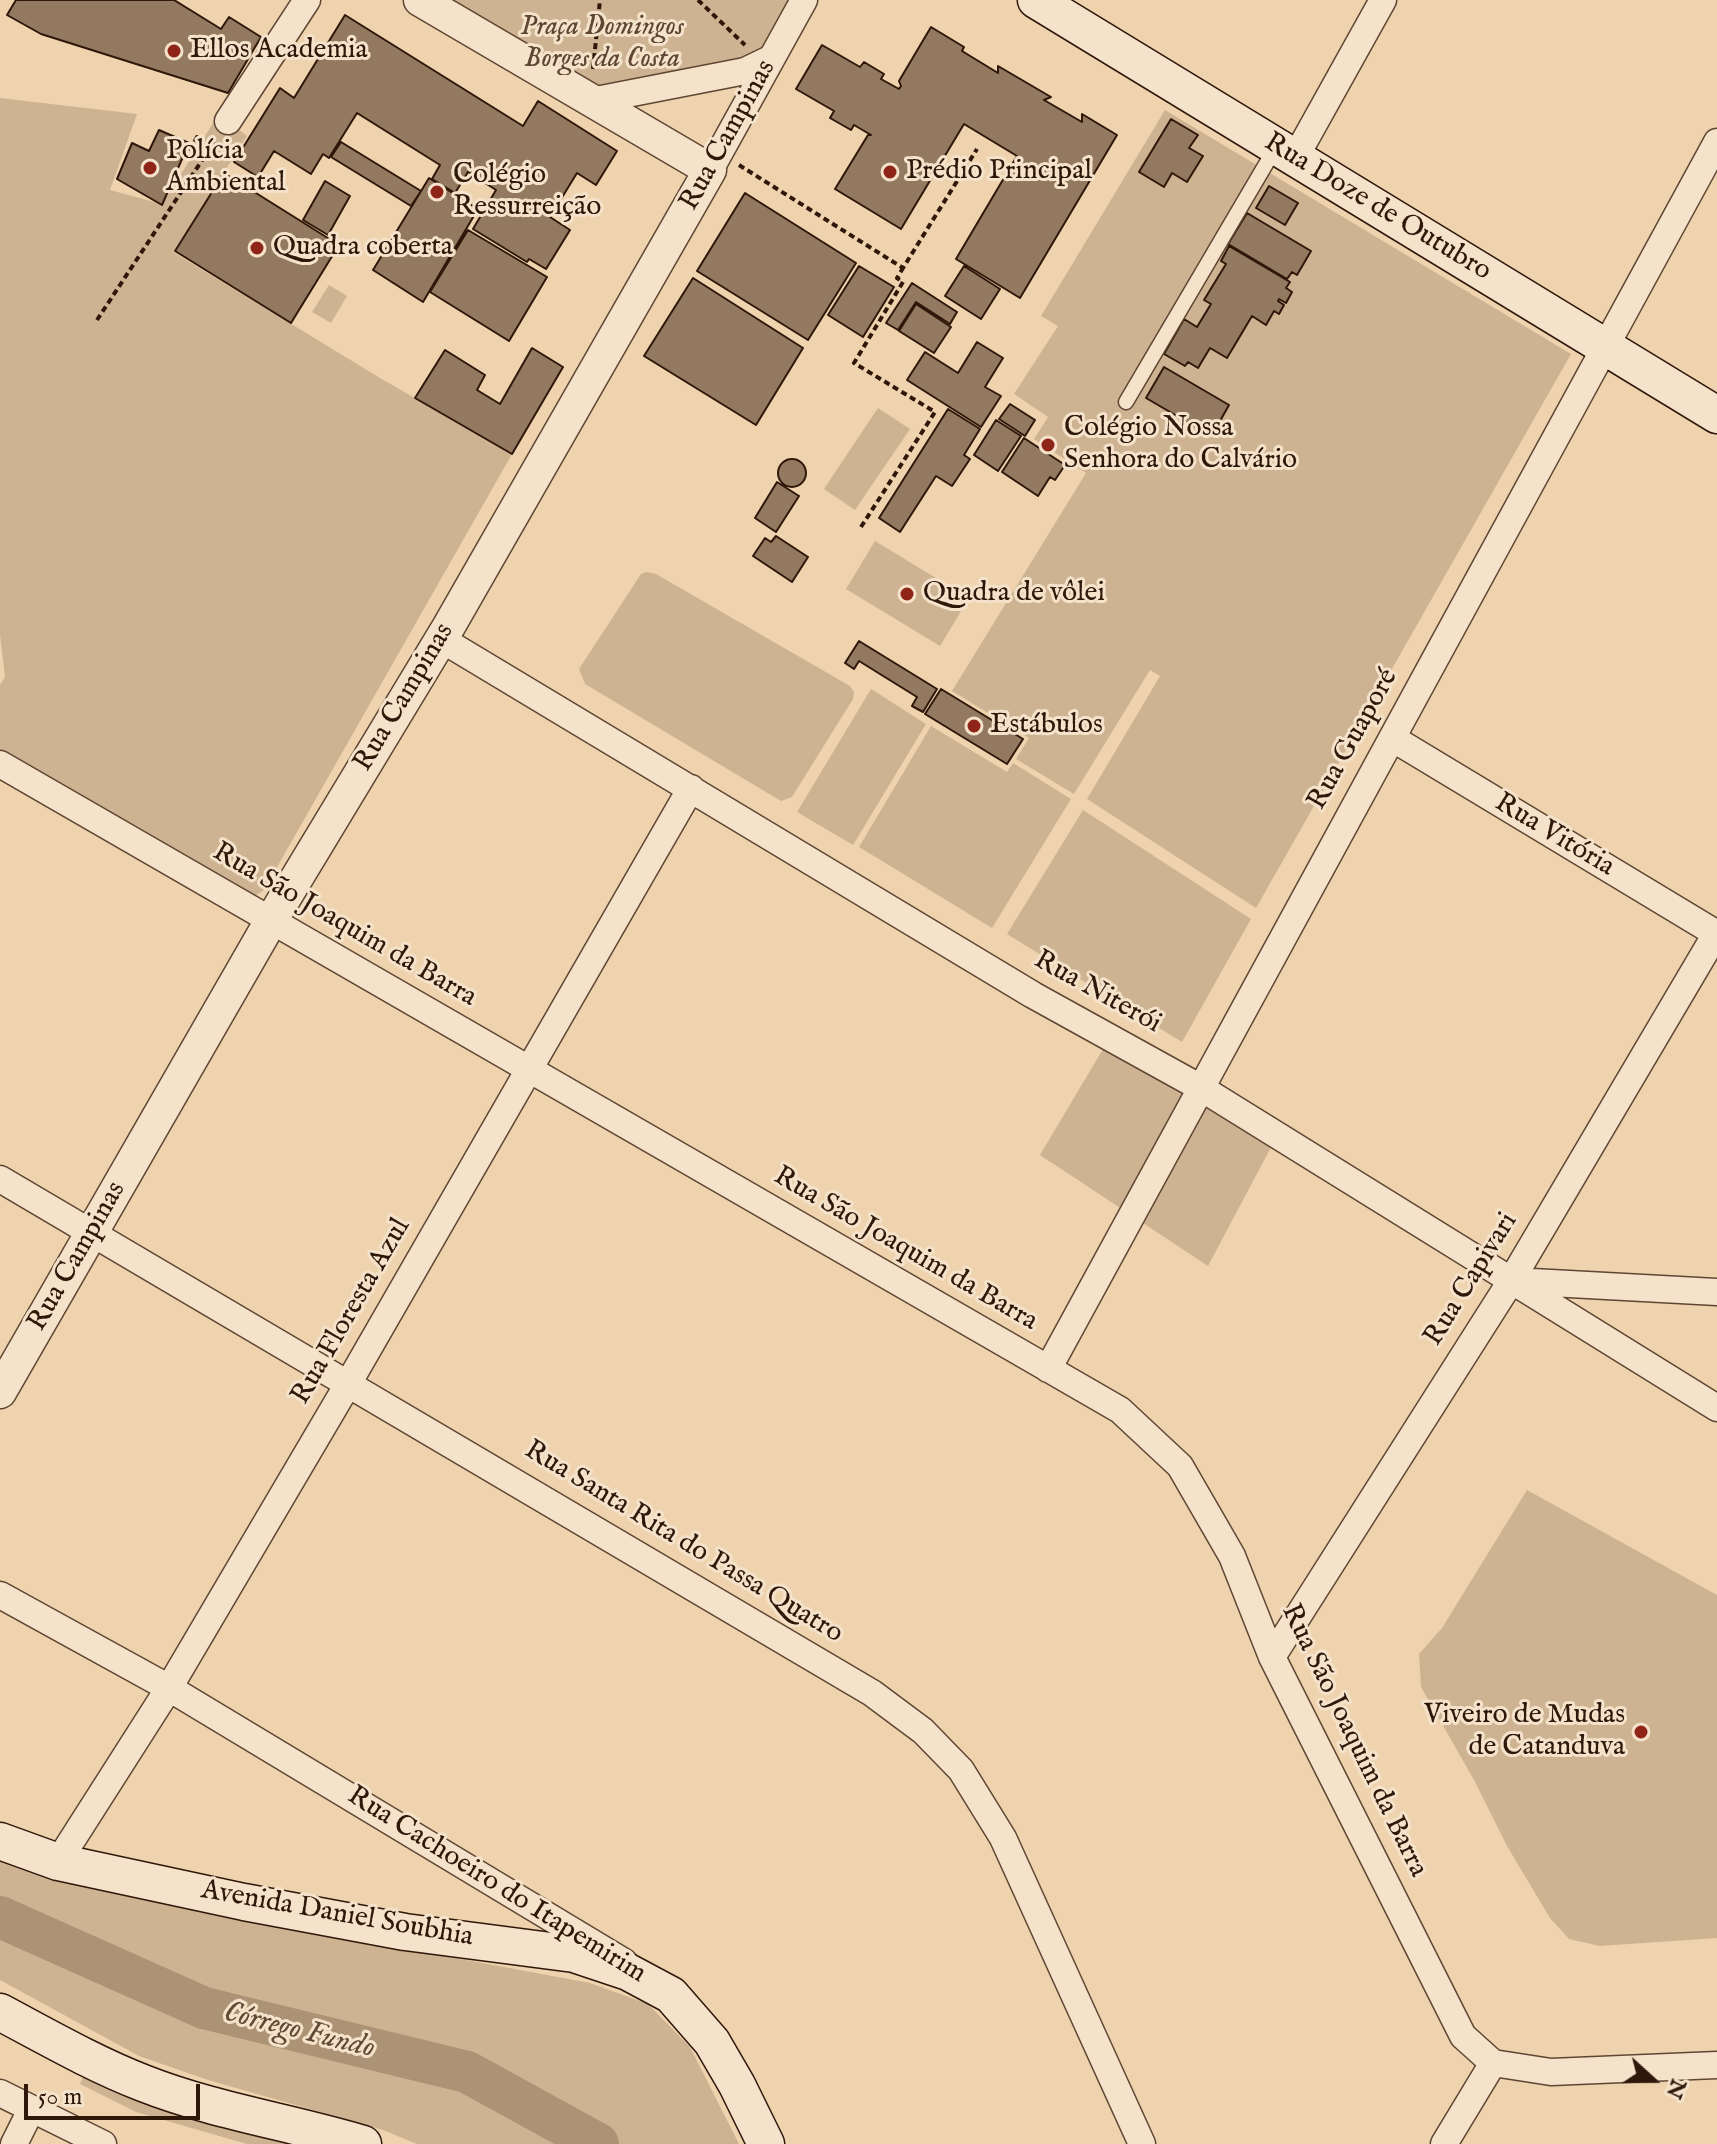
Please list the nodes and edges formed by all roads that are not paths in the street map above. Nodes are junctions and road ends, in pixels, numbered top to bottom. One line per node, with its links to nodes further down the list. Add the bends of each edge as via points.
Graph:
1 (307, 0): 8 (street)
2 (420, 0): 7 (street)
3 (804, 0): 6 (street, Rua Campinas)
4 (1036, 0): 10 (main road, Rua Doze de Outubro)
5 (1383, 0): 10 (street)
6 (764, 56): 7 (street, via 731,75); 11 (street, Rua Campinas)
7 (591, 92): 11 (street)
8 (228, 121)
9 (1717, 142): 12 (street, Rua Guaporé)
10 (1286, 152): 12 (main road, Rua Doze de Outubro); 13 (lane)
11 (715, 162): 15 (street, Rua Campinas)
12 (1605, 347): 14 (main road, Rua Doze de Outubro); 16 (street, Rua Guaporé)
13 (1126, 402)
14 (1717, 415)
15 (441, 639): 18 (street, Rua Niterói); 19 (street, Rua Campinas)
16 (1392, 738): 20 (street, Rua Vitória); 22 (street, Rua Guaporé)
17 (0, 764): 19 (street, Rua São Joaquim da Barra)
18 (691, 788): 21 (street, Rua Floresta Azul); 22 (street, Rua Niterói, via 1033,995)
19 (272, 919): 21 (street, Rua São Joaquim da Barra); 24 (street, Rua Campinas)
20 (1717, 933): 25 (street, Rua Capivari)
21 (527, 1070): 27 (street, Rua São Joaquim da Barra); 28 (street, Rua Floresta Azul)
22 (1201, 1088): 25 (street, Rua Niterói); 27 (street, Rua Guaporé)
23 (0, 1179): 24 (street, Rua Santa Rita do Passa Quatro)
24 (92, 1233): 28 (street, Rua Santa Rita do Passa Quatro); 29 (street, Rua Campinas)
25 (1511, 1281): 26 (street); 30 (street, Rua Niterói); 32 (street, Rua Capivari)
26 (1717, 1292)
27 (1048, 1369): 32 (street, Rua São Joaquim da Barra, via 1120,1410 1180,1466 1232,1556)
28 (348, 1384): 33 (street, Rua Floresta Azul); 46 (street, Rua Santa Rita do Passa Quatro, via 860,1685 923,1731 961,1770 1003,1838)
29 (0, 1392)
30 (1717, 1408)
31 (0, 1595): 33 (street, Rua Cachoeiro do Itapemirim)
32 (1272, 1657): 38 (street, Rua São Joaquim da Barra, via 1463,2036)
33 (169, 1688): 35 (street, Rua Floresta Azul); 36 (street, Rua Cachoeiro do Itapemirim, via 607,1949)
34 (0, 1841): 35 (main road, Avenida Daniel Soubhia)
35 (58, 1862): 36 (main road, Avenida Daniel Soubhia, via 390,1929 574,1954 628,1972)
36 (671, 1995): 45 (main road, Rua Cachoeiro do Itapemirim, via 712,2042)
37 (0, 2012): 44 (main road, via 143,2083)
38 (1493, 2063): 39 (street, via 1551,2072); 47 (street)
39 (1717, 2065)
40 (0, 2093): 41 (street)
41 (31, 2110): 42 (street); 43 (street)
42 (14, 2144)
43 (103, 2144)
44 (363, 2144)
45 (766, 2144)
46 (1142, 2144)
47 (1444, 2144)

